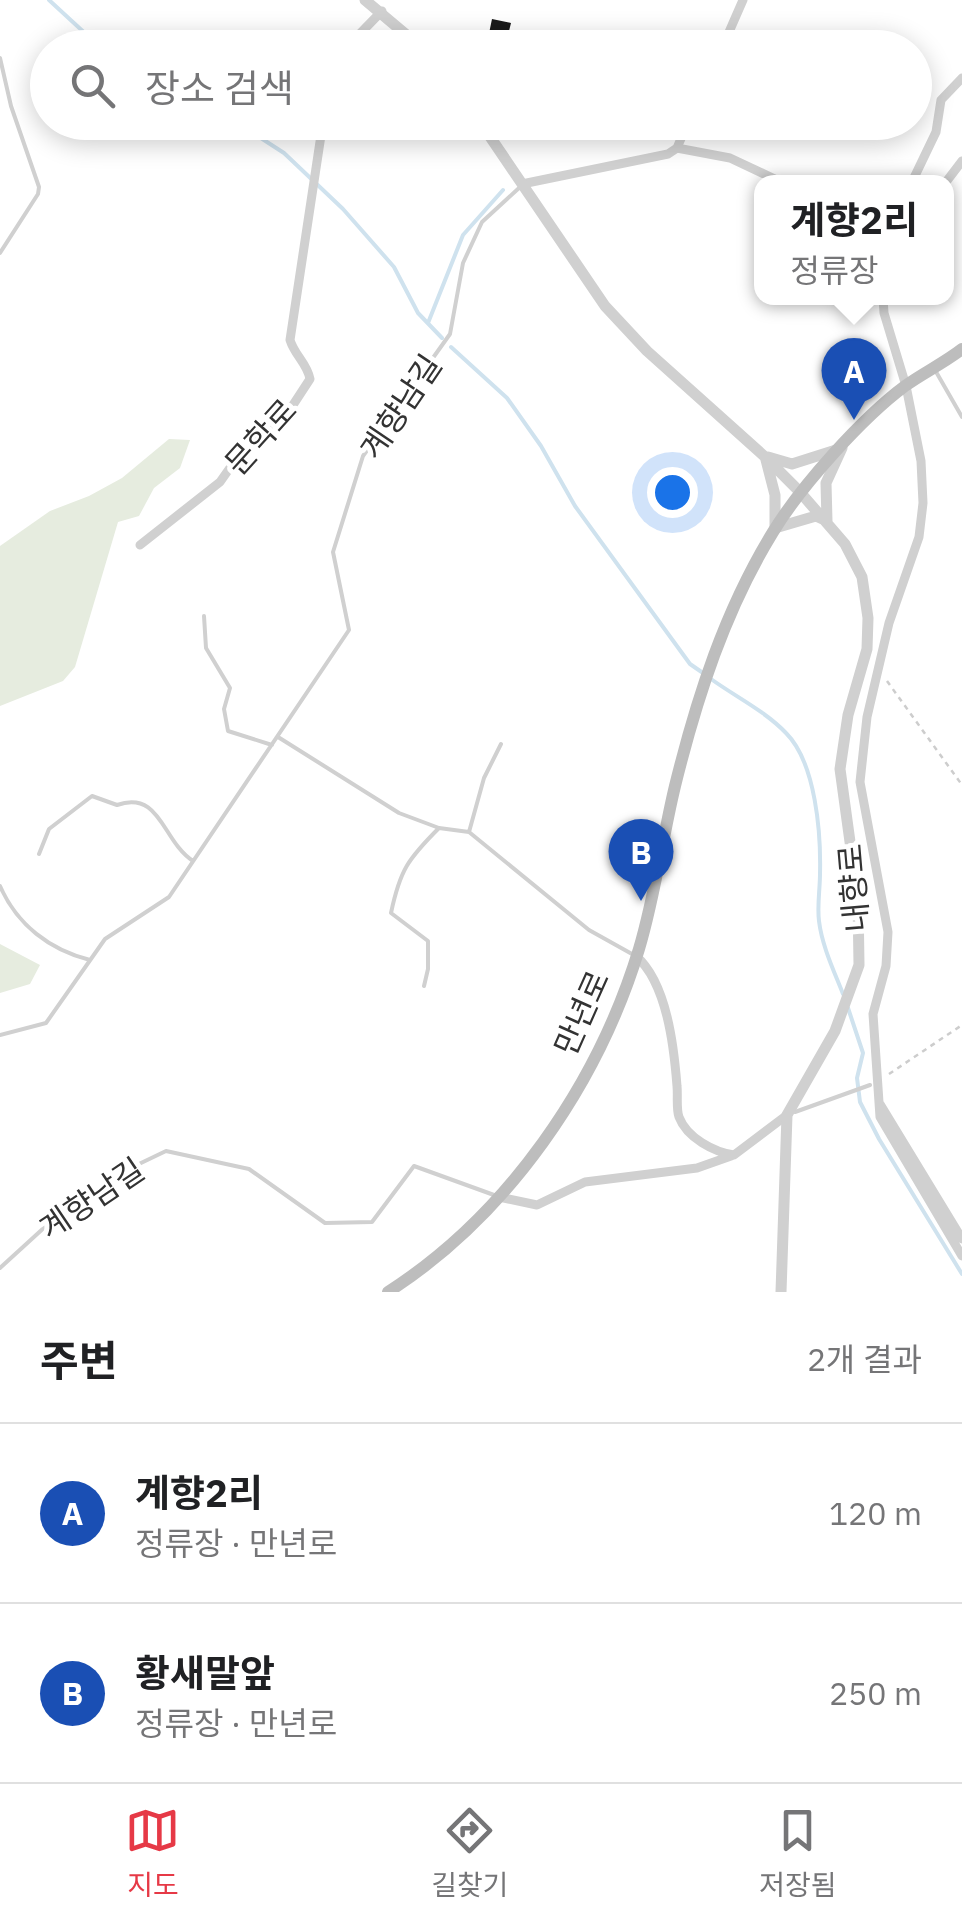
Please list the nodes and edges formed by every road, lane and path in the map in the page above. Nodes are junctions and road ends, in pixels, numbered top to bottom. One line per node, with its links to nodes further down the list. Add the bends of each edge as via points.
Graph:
1 (743, 0): 5 (street)
2 (375, 4): 3 (street); 4 (street)
3 (358, 30)
4 (403, 30)
5 (730, 30)
6 (0, 58): 15 (lane, via 40,187)
7 (962, 78): 13 (street, via 941,100 936,132)
8 (321, 140): 26 (street, 문학로, via 290,340 310,380 220,482)
9 (492, 140): 14 (street)
10 (680, 140): 11 (street)
11 (677, 148): 12 (street, via 730,158); 14 (street)
12 (766, 175)
13 (915, 175)
14 (522, 184): 22 (street, via 605,306); 29 (lane, 계향남길, via 482,222 463,263 450,334 363,456 333,552 350,630)
15 (0, 253)
16 (884, 305): 19 (street)
17 (962, 349): 18 (main road)
18 (935, 370): 19 (main road); 20 (lane)
19 (906, 386): 21 (main road); 28 (street, via 923,503)
20 (962, 416)
21 (842, 448): 22 (street, via 792,464); 23 (main road); 24 (street, via 826,483)
22 (764, 456): 23 (street); 25 (street, via 776,494)
23 (800, 492): 24 (street, 내향로); 25 (main road)
24 (827, 520): 25 (street, via 816,516); 45 (street, 내향로, via 862,577 868,618 840,769 860,965 836,1030)
25 (775, 528): 38 (main road, 만년로, via 728,618 702,688)
26 (140, 544)
27 (204, 616): 31 (lane, via 206,648 230,688 224,709 228,731)
28 (880, 671): 32 (path); 43 (street, via 866,717 860,782 888,932 873,1014)
29 (278, 737): 31 (lane, 계향남길); 33 (lane, via 399,813)
30 (501, 744): 34 (lane)
31 (272, 745): 36 (lane, 계향남길)
32 (962, 785)
33 (438, 828): 34 (lane); 40 (lane, via 408,858 392,914 428,941)
34 (469, 832): 38 (lane, via 589,930)
35 (39, 854): 36 (lane, via 49,829 92,796 117,805 147,804 177,850)
36 (194, 861): 39 (lane, 계향남길, via 169,896 105,939)
37 (0, 886): 39 (lane, via 38,935 62,953)
38 (636, 956): 46 (street, via 651,969 672,1038 680,1118 714,1152); 47 (main road, 만년로, via 598,1052 564,1113)
39 (90, 960): 42 (lane, 계향남길, via 46,1023)
40 (424, 986)
41 (962, 1025): 43 (path)
42 (0, 1036)
43 (874, 1083): 44 (street); 45 (lane)
44 (879, 1102): 48 (street); 49 (street, via 880,1118)
45 (787, 1115): 46 (street); 52 (street, 내향로)
46 (734, 1156): 47 (street, via 698,1168 586,1182 537,1205)
47 (500, 1197): 50 (lane, 계향남길, via 414,1166 372,1222 325,1223 249,1169 166,1151 58,1214); 51 (main road, 만년로)
48 (962, 1239)
49 (962, 1256)
50 (0, 1268)
51 (388, 1292)
52 (781, 1292)

